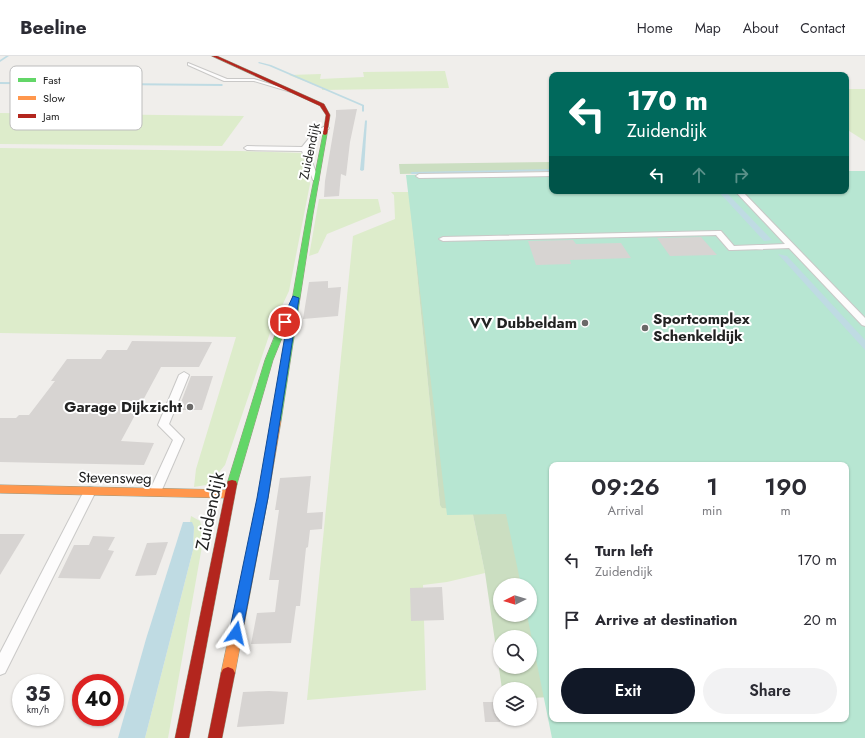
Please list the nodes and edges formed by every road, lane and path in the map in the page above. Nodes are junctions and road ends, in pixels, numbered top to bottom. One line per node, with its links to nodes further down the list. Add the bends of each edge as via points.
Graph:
1 (214, 56): 3 (street, Zuidendijk)
2 (189, 64): 3 (lane, via 226,80 254,80)
3 (293, 92): 4 (street, Zuidendijk, via 327,109 329,116)
4 (326, 128): 6 (lane, via 317,132); 9 (street, Zuidendijk)
5 (247, 148): 6 (lane)
6 (304, 149): 9 (lane)
7 (549, 174): 8 (lane)
8 (420, 176)
9 (316, 180): 13 (street, Zuidendijk)
10 (741, 194): 12 (lane)
11 (443, 239): 12 (lane, via 718,233 732,248)
12 (790, 246): 14 (lane)
13 (295, 298): 19 (street, Zuidendijk, via 268,360); 22 (street, Zuidendijk, via 263,498)
14 (865, 323)
15 (184, 375): 18 (lane, via 163,425 178,439)
16 (0, 489): 17 (street, Stevensweg)
17 (90, 491): 18 (street, Stevensweg); 20 (lane)
18 (155, 492): 19 (street, Stevensweg)
19 (229, 494): 21 (street, Zuidendijk)
20 (0, 668)
21 (182, 738)
22 (215, 738)

